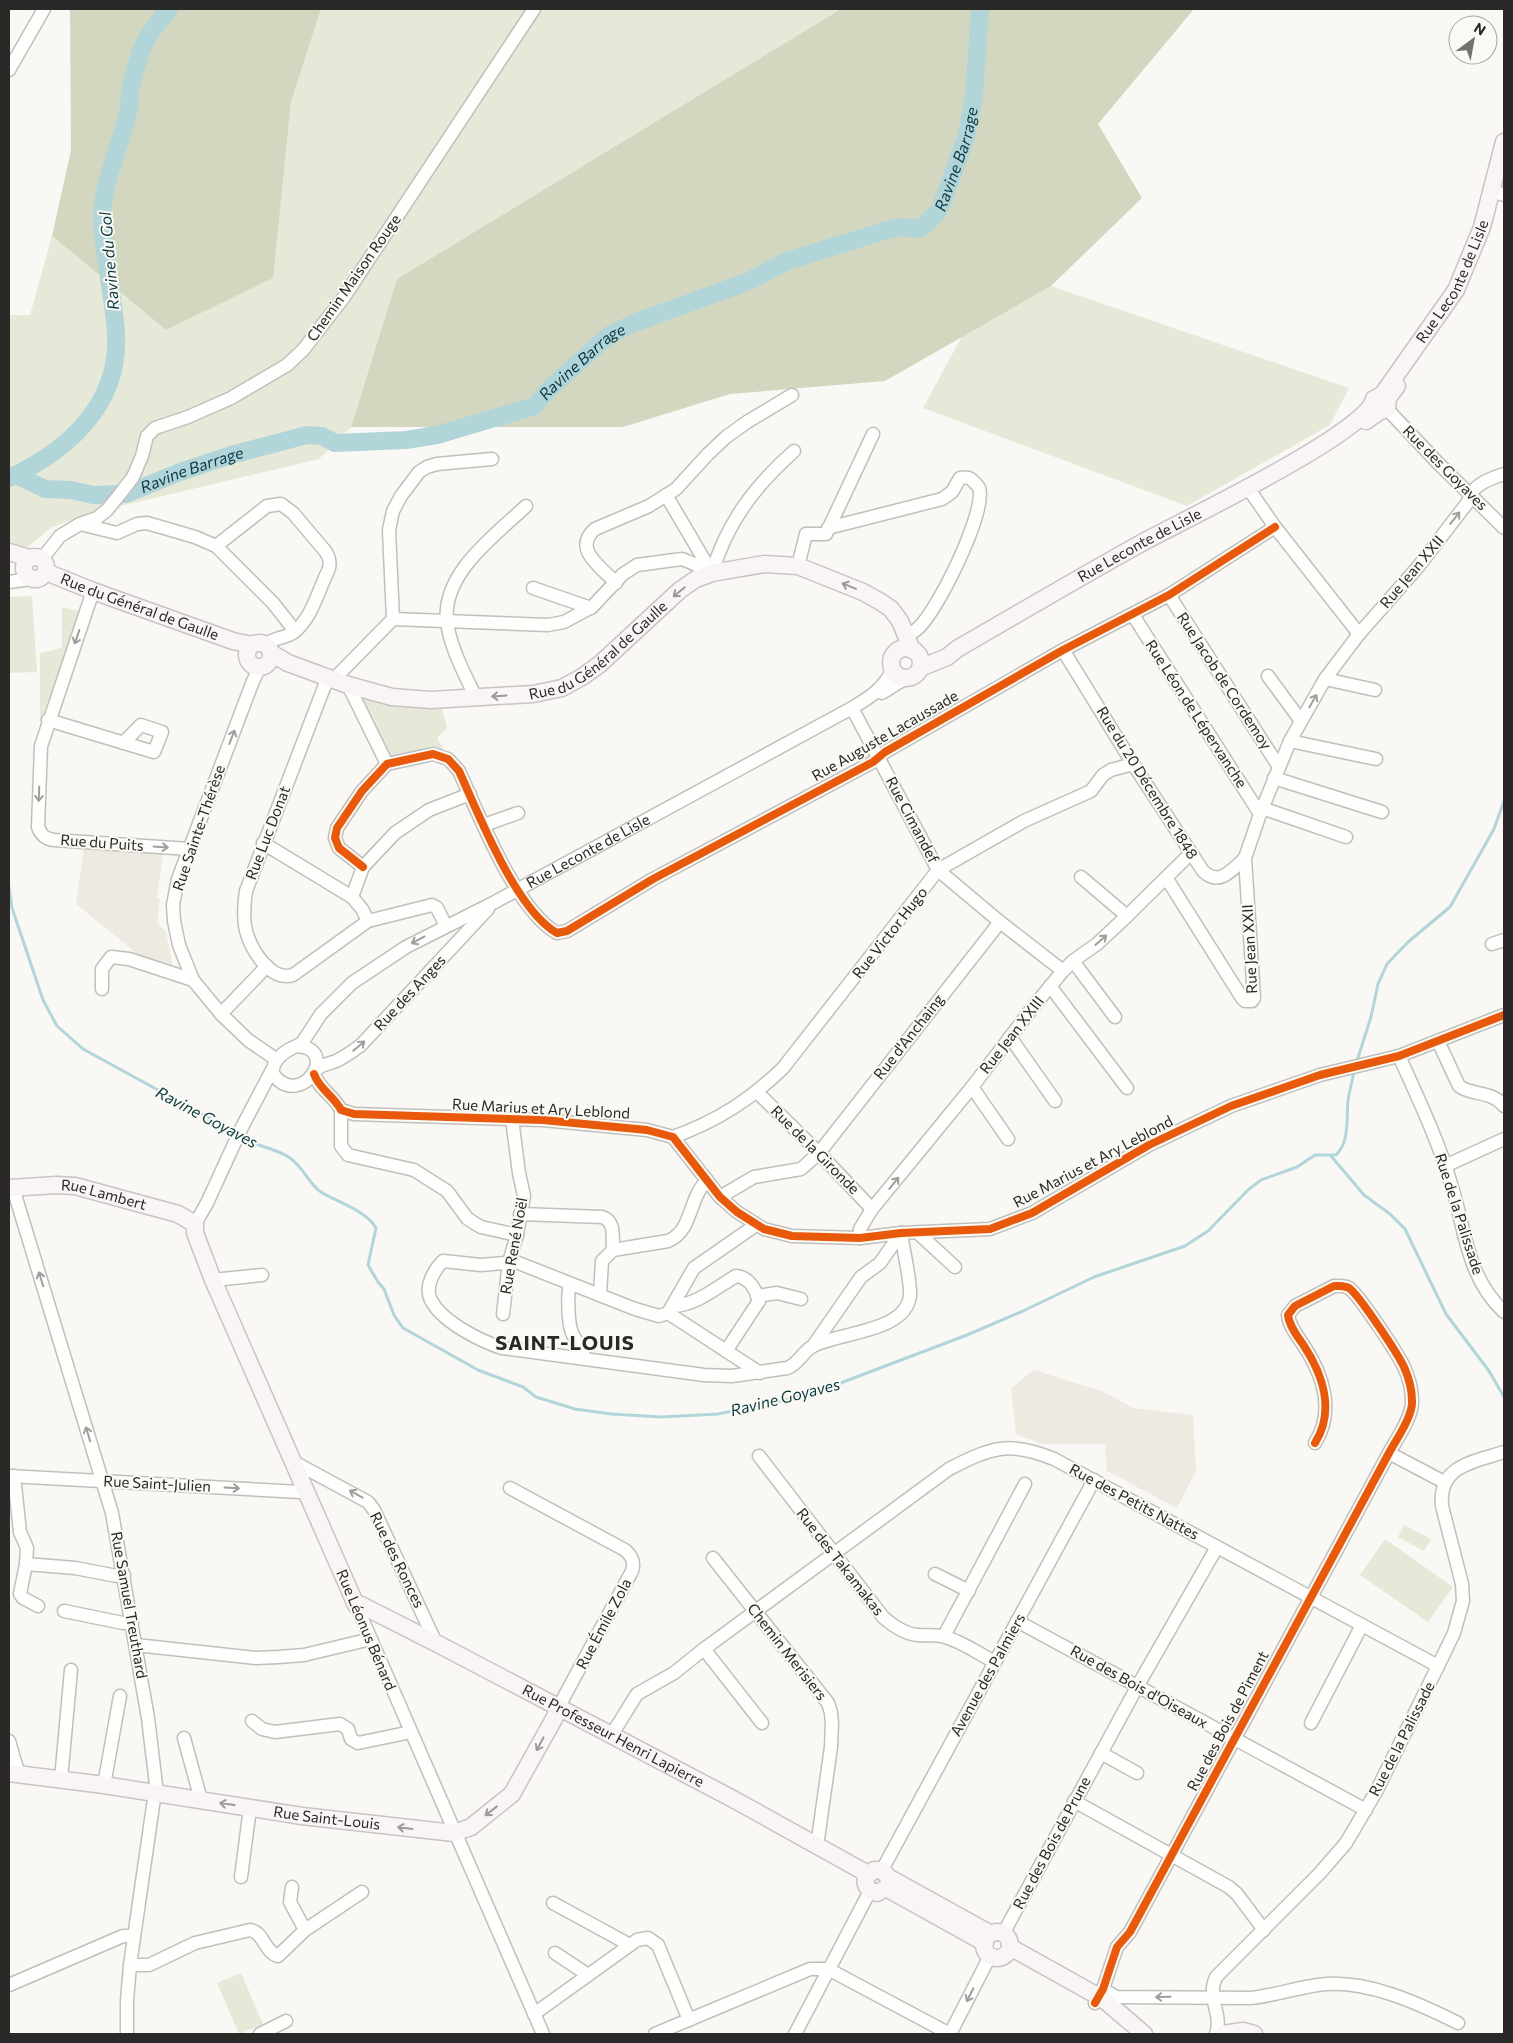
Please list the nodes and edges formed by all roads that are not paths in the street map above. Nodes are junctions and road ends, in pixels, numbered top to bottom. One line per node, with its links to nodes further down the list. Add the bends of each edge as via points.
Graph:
1 (534, 9): 17 (street, Chemin Maison Rouge, via 344,297 303,350 287,365 231,398 155,428 147,436 133,477 120,494 97,518)
2 (38, 11): 3 (street)
3 (9, 70)
4 (1504, 142): 6 (main road, Rue Leconte de Lisle)
5 (1504, 167): 6 (main road, Rue Leconte de Lisle)
6 (1498, 193): 8 (main road, Rue Leconte de Lisle, via 1476,261 1461,294)
7 (792, 394): 15 (street, via 726,437 676,489)
8 (1382, 404): 13 (main road, Rue Leconte de Lisle, via 1326,444); 14 (street, Rue des Goyaves)
9 (873, 434): 19 (street)
10 (794, 451): 26 (street, via 766,476 744,506 718,552)
11 (492, 459): 35 (street, via 428,467 419,472 401,496 393,511 389,530)
12 (1504, 474): 14 (street, Rue Jean XXII, via 1477,486)
13 (1248, 488): 18 (street); 41 (main road, Rue Leconte de Lisle, via 1139,544 947,657)
14 (1469, 494): 20 (street, Rue des Goyaves); 39 (street, Rue Jean XXII, one-way to 14, via 1418,567 1468,502)
15 (666, 495): 26 (street); 28 (street, via 649,506 595,528 589,534 586,547 589,555)
16 (526, 506): 36 (street, via 472,558 457,578 449,600)
17 (80, 524): 21 (street, via 117,533 147,523); 25 (street, Chemin Maison Rouge, via 60,536)
18 (1276, 527): 31 (street, Rue Auguste Lacaussade); 39 (street)
19 (828, 528): 24 (street, via 826,534 806,534); 38 (street, via 942,499 952,492 960,478 972,479 978,487 980,496 974,523 961,555 926,618 916,630)
20 (1504, 528)
21 (216, 546): 37 (street, via 273,603); 37 (street, via 267,506 281,504 293,513 326,552 331,565 309,614)
22 (9, 552): 25 (main road, Rue du Général de Gaulle)
23 (9, 559): 25 (main road, Rue du Général de Gaulle)
24 (798, 566): 26 (main road, Rue du Général de Gaulle, via 764,564); 33 (main road, Rue du Général de Gaulle, one-way to 24, via 863,592)
25 (34, 567): 27 (street, via 24,580); 30 (main road, Rue du Général de Gaulle)
26 (712, 573): 28 (street, via 682,559 671,560 637,565); 48 (main road, Rue du Général de Gaulle, one-way to 48, via 680,590 600,664 562,688 533,694)
27 (9, 582)
28 (616, 583): 32 (street)
29 (533, 588): 32 (street)
30 (93, 591): 42 (main road, Rue du Général de Gaulle, via 233,641); 50 (street, Rue du Puits, one-way to 50)
31 (1169, 595): 34 (street, Rue Auguste Lacaussade); 58 (street, Rue Jacob de Cordemoy)
32 (591, 608): 36 (street, via 564,622 548,625)
33 (891, 609): 38 (main road, Rue du Général de Gaulle); 41 (main road)
34 (1133, 615): 40 (street, Rue Auguste Lacaussade); 60 (street, Rue Léon de Lépervanche)
35 (393, 619): 36 (street); 46 (street)
36 (447, 622): 48 (street, via 459,661)
37 (295, 631): 42 (street, via 287,638 272,641)
38 (906, 634): 41 (main road, Rue du Général de Gaulle)
39 (1359, 634): 45 (street, Rue Jean XXII)
40 (1063, 650): 54 (street, Rue Auguste Lacaussade); 57 (street, Rue du 20 Décembre 1848)
41 (912, 656): 43 (main road, Rue Leconte de Lisle, via 914,675); 43 (main road, via 893,657)
42 (259, 659): 46 (main road, Rue du Général de Gaulle, via 288,662); 66 (street, Rue Sainte-Thérèse, one-way to 42)
43 (899, 673): 49 (street, Rue Leconte de Lisle, via 879,695)
44 (1268, 676): 51 (street)
45 (1325, 679): 47 (street); 51 (street, Rue Jean XXII, one-way to 45)
46 (337, 680): 48 (main road, Rue du Général de Gaulle, via 392,697 431,700); 56 (street); 65 (street, Rue Luc Donat)
47 (1375, 690)
48 (476, 698)
49 (852, 708): 54 (street, Rue Cimandef); 73 (street, Rue Leconte de Lisle)
50 (48, 720): 53 (street); 66 (street, Rue du Puits, one-way to 66, via 41,746 38,827 44,837)
51 (1301, 721): 52 (street, Rue Jean XXII)
52 (1290, 741): 55 (street); 58 (street, Rue Jean XXII)
53 (123, 743)
54 (879, 757): 70 (street, Rue Cimandef); 73 (street, Rue Auguste Lacaussade, via 653,879 567,932 557,933 548,928)
55 (1376, 758)
56 (387, 764): 59 (street, Rue Auguste Lacaussade, via 433,754 441,756 454,764); 69 (street, via 362,791 337,828 335,838 339,848)
57 (1133, 764): 67 (street, Rue du 20 Décembre 1848); 70 (street, Rue Victor Hugo, via 1111,770 1091,791 1024,821)
58 (1277, 773): 60 (street, Rue Jean XXII); 61 (street)
59 (470, 794): 63 (street, Rue Auguste Lacaussade); 69 (street, via 429,810 395,833)
60 (1261, 811): 64 (street); 68 (street, Rue Jean XXII)
61 (1382, 812)
62 (518, 813): 63 (street)
63 (484, 825): 73 (street, Rue Auguste Lacaussade)
64 (1346, 837)
65 (263, 843): 74 (street); 83 (street, Rue Luc Donat, via 246,891 244,908 246,930 254,950)
66 (190, 849): 85 (street, Rue Sainte-Thérèse, via 178,879 173,905 180,945)
67 (1191, 853): 68 (street, Rue du 20 Décembre 1848, via 1203,871 1215,878 1229,874); 72 (street, Rue Jean XXIII)
68 (1245, 858): 72 (street, Rue Jean XXII, via 1254,998 1249,1002 1242,998)
69 (363, 867): 74 (street)
70 (938, 870): 78 (street, Rue Cimandef); 101 (street, Rue Victor Hugo, via 783,1068)
71 (1081, 877): 76 (street)
72 (1167, 879): 76 (street, Rue Jean XXIII)
73 (516, 890): 75 (street, Rue Leconte de Lisle)
74 (352, 897): 77 (street)
75 (493, 903): 79 (street, Rue Leconte de Lisle); 96 (street, Rue des Anges, one-way to 75, via 321,1065 334,1062 361,1045)
76 (1127, 916): 82 (street, Rue Jean XXIII, one-way to 76)
77 (368, 921): 79 (street, via 432,905); 83 (street, Rue Luc Donat, via 293,975 279,975)
78 (1000, 922): 84 (street, Rue Cimandef); 110 (street, Rue d'Anchaing)
79 (446, 926): 93 (street, Rue Leconte de Lisle, one-way to 93, via 406,947 352,983 321,1014)
80 (1504, 940): 81 (street)
81 (1492, 944)
82 (1072, 962): 84 (street, Rue Jean XXIII); 90 (street)
83 (267, 966): 88 (street)
84 (1063, 972): 86 (street, Rue Jean XXIII)
85 (193, 980): 87 (street, via 120,957 111,958 102,969); 88 (street, Rue Sainte-Thérèse)
86 (1050, 986): 91 (street, Rue Jean XXIII); 100 (street)
87 (102, 989)
88 (221, 1014): 95 (street, Rue Sainte-Thérèse)
89 (1504, 1015): 92 (street, Rue Marius et Ary Leblond)
90 (1115, 1017)
91 (1010, 1037): 99 (street, Rue Jean XXIII); 103 (street)
92 (1438, 1041): 94 (street, Rue Marius et Ary Leblond); 105 (street, via 1459,1086 1495,1098)
93 (297, 1046): 95 (street, via 286,1051); 96 (street, via 313,1053)
94 (1399, 1056): 111 (street, Rue de la Palissade); 120 (street, Rue Marius et Ary Leblond, via 1338,1070 1231,1106 1149,1145 1032,1214 990,1229)
95 (275, 1065): 97 (street, via 276,1078); 102 (street)
96 (316, 1072): 98 (street, via 310,1080); 104 (street, via 322,1088)
97 (284, 1084): 98 (street); 102 (street)
98 (299, 1084): 104 (street, Rue Marius et Ary Leblond)
99 (972, 1087): 108 (street); 115 (street, Rue Jean XXIII, one-way to 99)
100 (1127, 1088)
101 (757, 1092): 107 (street, Rue Victor Hugo, via 717,1118); 110 (street, Rue de la Gironde)
102 (256, 1100): 117 (street)
103 (1055, 1101)
104 (338, 1105): 106 (street, Rue Marius et Ary Leblond, via 354,1114); 121 (street, via 341,1146 348,1155 414,1170 447,1191 474,1223)
105 (1504, 1106)
106 (512, 1119): 107 (street, Rue Marius et Ary Leblond, via 620,1126); 116 (street, Rue René Noël, via 524,1191)
107 (673, 1137): 112 (street, Rue Marius et Ary Leblond)
108 (1008, 1139)
109 (1503, 1142): 111 (street)
110 (819, 1153): 114 (street, Rue d'Anchaing, via 801,1169 754,1177); 115 (street, Rue de la Gironde)
111 (1445, 1166): 133 (street, Rue de la Palissade, via 1473,1266 1483,1286)
112 (707, 1180): 114 (street, Rue Marius et Ary Leblond); 123 (street, via 675,1238)
113 (11, 1188): 117 (main road, Rue Lambert, via 75,1186 178,1214); 146 (street, Rue Samuel Treuthard, one-way to 113)
114 (720, 1197): 118 (street, Rue Marius et Ary Leblond)
115 (872, 1209): 122 (street, Rue Jean XXIII, via 860,1229)
116 (520, 1214): 121 (street, Rue René Noël); 123 (street, via 606,1218 612,1226)
117 (195, 1224): 127 (main road, Rue Léonus Bénard, via 195,1233)
118 (756, 1225): 122 (street, Rue Marius et Ary Leblond, via 792,1236); 132 (street, via 694,1268)
119 (901, 1233): 120 (street, Rue Marius et Ary Leblond); 122 (street, Rue Marius et Ary Leblond); 135 (street, via 880,1263 861,1277); 135 (street, via 910,1294 902,1312 895,1320)
120 (918, 1233): 125 (street)
121 (517, 1235): 124 (street, Rue René Noël)
122 (860, 1238)
123 (613, 1250): 129 (street, via 602,1261)
124 (509, 1262): 128 (street); 134 (street, Rue René Noël); 137 (street, via 481,1265 443,1261 431,1278 428,1290 431,1300 451,1322 486,1343 502,1348)
125 (955, 1267)
126 (262, 1274): 127 (street)
127 (214, 1280): 143 (main road, Rue Léonus Bénard)
128 (570, 1284): 129 (street); 137 (street, via 570,1325)
129 (600, 1295): 132 (street, via 659,1316)
130 (757, 1296): 131 (street, via 777,1293); 132 (street, via 747,1280 736,1276 695,1301); 136 (street, via 757,1306)
131 (801, 1299)
132 (670, 1309): 136 (street)
133 (1504, 1312)
134 (503, 1314)
135 (813, 1346): 138 (street, via 795,1366)
136 (726, 1350): 138 (street)
137 (584, 1358): 138 (street, via 704,1375)
138 (760, 1373)
139 (1315, 1443): 141 (street, Rue des Bois de Piment, via 1326,1422 1322,1386 1312,1358 1288,1315 1295,1306 1341,1285 1359,1299 1404,1366 1411,1386 1412,1403 1406,1422)
140 (1504, 1452): 147 (street, via 1464,1465)
141 (1389, 1453): 147 (street); 158 (street, Rue des Bois de Piment)
142 (759, 1456): 152 (street, Rue des Takamakas)
143 (292, 1461): 150 (main road, Rue Léonus Bénard); 168 (street, Rue des Ronces, one-way to 143, via 368,1502)
144 (12, 1476): 146 (street, Rue Saint-Julien); 154 (street, via 20,1532 27,1548)
145 (1094, 1480): 151 (street, Rue des Petits Nattes); 152 (street, Rue des Petits Nattes, via 1036,1451 1017,1447 980,1453 949,1469); 163 (street, Avenue des Palmiers)
146 (102, 1481): 150 (street, Rue Saint-Julien, one-way to 150); 156 (street, Rue Samuel Treuthard)
147 (1444, 1482): 172 (street, Rue de la Palissade, via 1440,1492 1442,1506 1462,1584 1463,1601 1454,1633)
148 (1025, 1484): 157 (street)
149 (510, 1488): 176 (street, Rue Émile Zola, via 625,1550 634,1563)
150 (305, 1490): 160 (main road, Rue Léonus Bénard)
151 (1216, 1547): 158 (street, Rue des Petits Nattes); 174 (street, Rue des Bois de Prune)
152 (834, 1554): 162 (street, Rue des Petits Nattes); 166 (street, Rue des Takamakas, via 890,1623 916,1635)
153 (713, 1558): 162 (street, Chemin Merisiers)
154 (26, 1564): 156 (street); 159 (street, via 20,1594)
155 (936, 1574): 157 (street)
156 (124, 1575): 164 (street, Rue Samuel Treuthard)
157 (969, 1591): 166 (street)
158 (1311, 1597): 165 (street, Rue des Petits Nattes); 183 (street, Rue des Bois de Piment)
159 (38, 1606)
160 (356, 1606): 167 (street, Rue Léonus Bénard); 168 (main road, Rue Professeur Henri Lapierre, via 361,1605)
161 (64, 1611): 164 (street)
162 (755, 1612): 170 (street, Rue des Petits Nattes); 196 (street, Chemin Merisiers, via 828,1703 832,1713 831,1747)
163 (1017, 1621): 171 (street, Avenue des Palmiers); 174 (street, Rue des Bois d'Oiseaux)
164 (132, 1622): 169 (street, Rue Samuel Treuthard)
165 (1362, 1625): 172 (street, Rue des Petits Nattes); 179 (street)
166 (944, 1636): 171 (street, Rue des Takamakas)
167 (371, 1639): 169 (street, via 278,1658); 180 (street, Rue Léonus Bénard)
168 (436, 1643): 176 (main road, Rue Professeur Henri Lapierre)
169 (136, 1645): 190 (street, Rue Samuel Treuthard, via 148,1718)
170 (704, 1649): 178 (street); 181 (street, Rue des Petits Nattes, via 674,1673 637,1694)
171 (995, 1662): 199 (street, Avenue des Palmiers)
172 (1438, 1666): 194 (street, Rue de la Palissade)
173 (71, 1670): 188 (street)
174 (1137, 1686): 183 (street, Rue des Bois d'Oiseaux); 185 (street, Rue des Bois de Prune)
175 (120, 1696): 189 (street)
176 (558, 1708): 181 (main road, Rue Professeur Henri Lapierre); 195 (main road, one-way to 195, via 512,1794 471,1827)
177 (252, 1721): 180 (street, via 262,1729 275,1732 340,1724 348,1729 351,1739 358,1742)
178 (762, 1723)
179 (1311, 1724)
180 (411, 1732): 195 (street, Rue Léonus Bénard)
181 (611, 1736): 196 (main road, Rue Professeur Henri Lapierre)
182 (184, 1738): 191 (street)
183 (1234, 1739): 194 (street, Rue des Bois d'Oiseaux); 197 (street, Rue des Bois de Piment)
184 (9, 1742): 187 (street)
185 (1101, 1753): 186 (street); 192 (street, Rue des Bois de Prune)
186 (1137, 1773)
187 (14, 1774): 188 (main road, Rue Saint-Louis)
188 (60, 1779): 189 (main road, Rue Saint-Louis)
189 (104, 1785): 190 (main road, Rue Saint-Louis)
190 (155, 1794): 191 (main road, Rue Saint-Louis); 205 (street, Rue Samuel Treuthard)
191 (201, 1800): 193 (main road, Rue Saint-Louis, one-way to 191)
192 (1074, 1801): 197 (street); 207 (street, Rue des Bois de Prune)
193 (250, 1808): 195 (main road, Rue Saint-Louis, one-way to 193); 198 (street)
194 (1366, 1810): 204 (street, Rue de la Palissade, via 1346,1843)
195 (454, 1833): 216 (street, Rue Léonus Bénard)
196 (817, 1846): 199 (main road, Rue Professeur Henri Lapierre)
197 (1171, 1856): 204 (street, via 1229,1887); 213 (street, Rue des Bois de Piment, via 1130,1932 1117,1947)
198 (241, 1877)
199 (879, 1880): 207 (main road, Rue Professeur Henri Lapierre); 210 (street, Avenue des Palmiers)
200 (292, 1887): 203 (street, via 290,1902)
201 (362, 1892): 203 (street)
202 (553, 1902): 206 (street)
203 (305, 1930): 209 (street, via 278,1956 269,1952 256,1932 250,1930 195,1943 149,1965)
204 (1264, 1930): 214 (street, Rue de la Palissade, via 1216,1977)
205 (134, 1936): 209 (street, Rue Samuel Treuthard); 212 (street, via 123,1936)
206 (630, 1945): 211 (street); 217 (street, via 642,1938 658,1945)
207 (997, 1945): 213 (main road, Rue Professeur Henri Lapierre); 226 (street, Rue des Bois de Prune, one-way to 226)
208 (554, 1953): 211 (street)
209 (130, 1965): 221 (street, Rue Samuel Treuthard)
210 (828, 1969): 217 (street, via 810,1969); 225 (street, Avenue des Palmiers); 226 (street)
211 (588, 1975): 216 (street)
212 (9, 1985)
213 (1099, 1996): 214 (street, one-way to 213); 227 (main road, Rue Professeur Henri Lapierre); 228 (main road, Rue Professeur Henri Lapierre)
214 (1212, 1996): 215 (street); 219 (street, via 1250,1998 1339,1984 1367,1988 1420,2004)
215 (1217, 2013): 220 (street, via 1225,2021); 229 (street)
216 (534, 2014): 223 (street, Rue Léonus Bénard)
217 (688, 2020): 224 (street)
218 (286, 2021): 222 (street)
219 (1458, 2023)
220 (1249, 2033): 230 (main road)
221 (128, 2034)
222 (260, 2034)
223 (543, 2034)
224 (655, 2034)
225 (795, 2034)
226 (950, 2034)
227 (1132, 2034)
228 (1144, 2034)
229 (1216, 2034)
230 (1223, 2034)

